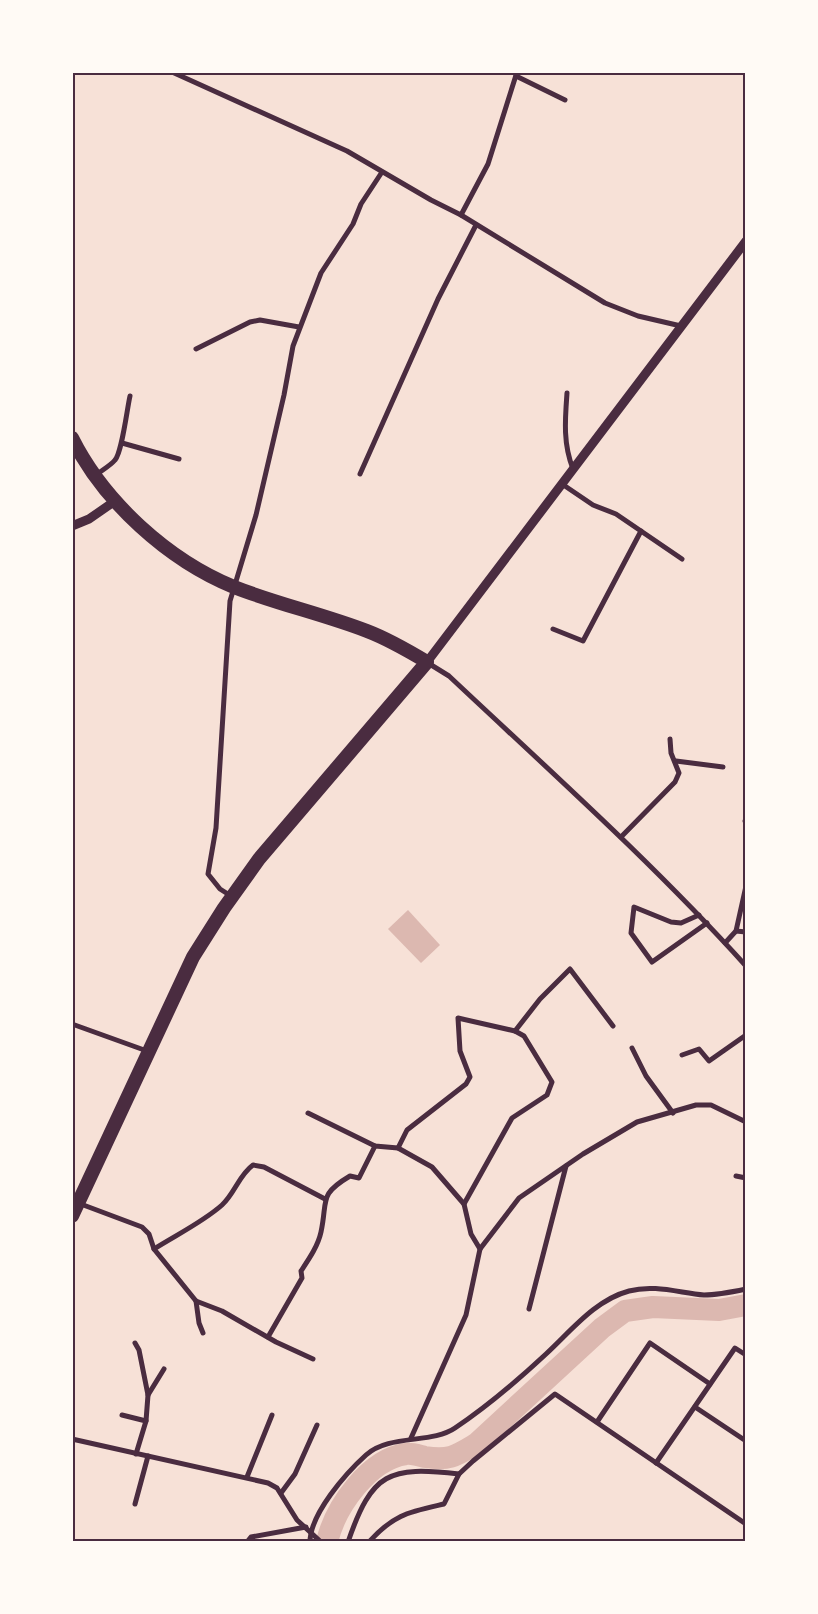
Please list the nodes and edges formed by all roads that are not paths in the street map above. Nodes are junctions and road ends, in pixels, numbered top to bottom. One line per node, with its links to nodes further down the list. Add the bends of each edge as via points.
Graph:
1 (172, 72): 4 (street, via 347,151)
2 (517, 74): 3 (street); 5 (street, via 488,164)
3 (566, 100)
4 (382, 172): 5 (street); 9 (street, via 321,273)
5 (461, 215): 6 (street)
6 (476, 225): 8 (street, via 604,303 638,316); 17 (street, via 438,299)
7 (746, 241): 8 (street)
8 (681, 326): 16 (street)
9 (299, 327): 10 (street, via 260,320 250,322); 24 (street, via 256,514)
10 (196, 349)
11 (567, 393): 16 (street, via 564,430)
12 (130, 396): 14 (street, via 122,428)
13 (72, 438): 18 (highway)
14 (122, 443): 15 (street); 18 (street, via 116,459)
15 (179, 459)
16 (572, 469): 19 (street)
17 (360, 474)
18 (96, 475): 20 (highway)
19 (562, 484): 22 (street); 26 (street)
20 (115, 501): 21 (street); 24 (highway, via 165,546)
21 (72, 526)
22 (641, 531): 23 (street); 25 (street, via 583,641)
23 (682, 559)
24 (233, 587): 26 (highway, via 364,630); 32 (street, via 216,828 208,874 220,889)
25 (553, 629)
26 (427, 662): 30 (street, via 450,676); 32 (highway)
27 (670, 739): 28 (street, via 671,753)
28 (676, 761): 29 (street); 30 (street, via 679,773 675,782)
29 (722, 767)
30 (621, 837): 33 (street)
31 (746, 886): 35 (street)
32 (232, 897): 44 (highway, via 193,957)
33 (699, 915): 34 (street); 34 (street, via 681,924 634,907 631,933 652,962)
34 (707, 924): 37 (street)
35 (736, 931): 36 (street); 37 (street)
36 (746, 932)
37 (725, 943): 38 (street)
38 (746, 966)
39 (72, 1024): 44 (street)
40 (613, 1026): 41 (street, via 570,969 540,999)
41 (515, 1031): 50 (street, via 458,1018 460,1051 470,1077 466,1084 407,1130); 56 (street, via 524,1036 552,1082 551,1088 547,1095 512,1118)
42 (746, 1036): 45 (street, via 709,1061 699,1049)
43 (632, 1048): 47 (street, via 646,1076)
44 (148, 1052): 55 (highway)
45 (682, 1055)
46 (308, 1113): 49 (street)
47 (673, 1113): 48 (street, via 696,1105 711,1105); 51 (street, via 637,1122)
48 (746, 1122)
49 (376, 1146): 50 (street); 54 (street, via 359,1178 350,1176 332,1186)
50 (398, 1148): 56 (street, via 432,1167)
51 (566, 1166): 59 (street, via 519,1198); 62 (street)
52 (736, 1176): 53 (street)
53 (746, 1178)
54 (326, 1199): 58 (street, via 264,1167 253,1165 221,1206); 64 (street, via 321,1234 301,1271 302,1278)
55 (76, 1202): 57 (highway); 58 (street, via 142,1227 149,1234)
56 (464, 1204): 59 (street, via 471,1234)
57 (72, 1216)
58 (154, 1249): 61 (street)
59 (480, 1249): 77 (street, via 466,1315)
60 (746, 1289): 77 (street, via 705,1295 654,1289 630,1290 610,1299 577,1324 502,1394 453,1430 441,1436)
61 (196, 1300): 63 (street, via 198,1323); 64 (street)
62 (529, 1309)
63 (203, 1333)
64 (268, 1337): 67 (street)
65 (135, 1343): 70 (street)
66 (746, 1355): 69 (street, via 735,1348)
67 (313, 1359)
68 (164, 1369): 70 (street)
69 (710, 1384): 71 (street); 75 (street, via 650,1343)
70 (148, 1395): 74 (street)
71 (695, 1407): 79 (street); 82 (street)
72 (122, 1414): 74 (street)
73 (272, 1415): 84 (street)
74 (146, 1421): 80 (street)
75 (597, 1422): 82 (street); 83 (street, via 555,1394)
76 (317, 1425): 85 (street, via 295,1474)
77 (411, 1438): 88 (street, via 368,1453 340,1480)
78 (72, 1439): 80 (street)
79 (746, 1441)
80 (136, 1454): 81 (street)
81 (148, 1456): 84 (street); 86 (street)
82 (656, 1463): 87 (street)
83 (460, 1474): 92 (street, via 413,1470 396,1472 381,1481 357,1514); 93 (street, via 444,1504 396,1518 384,1525)
84 (247, 1477): 85 (street, via 268,1483)
85 (281, 1493): 88 (street, via 297,1520)
86 (135, 1504)
87 (746, 1524)
88 (308, 1529): 89 (street, via 250,1537); 90 (street); 91 (street)
89 (247, 1542)
90 (310, 1542)
91 (321, 1542)
92 (348, 1542)
93 (369, 1542)

